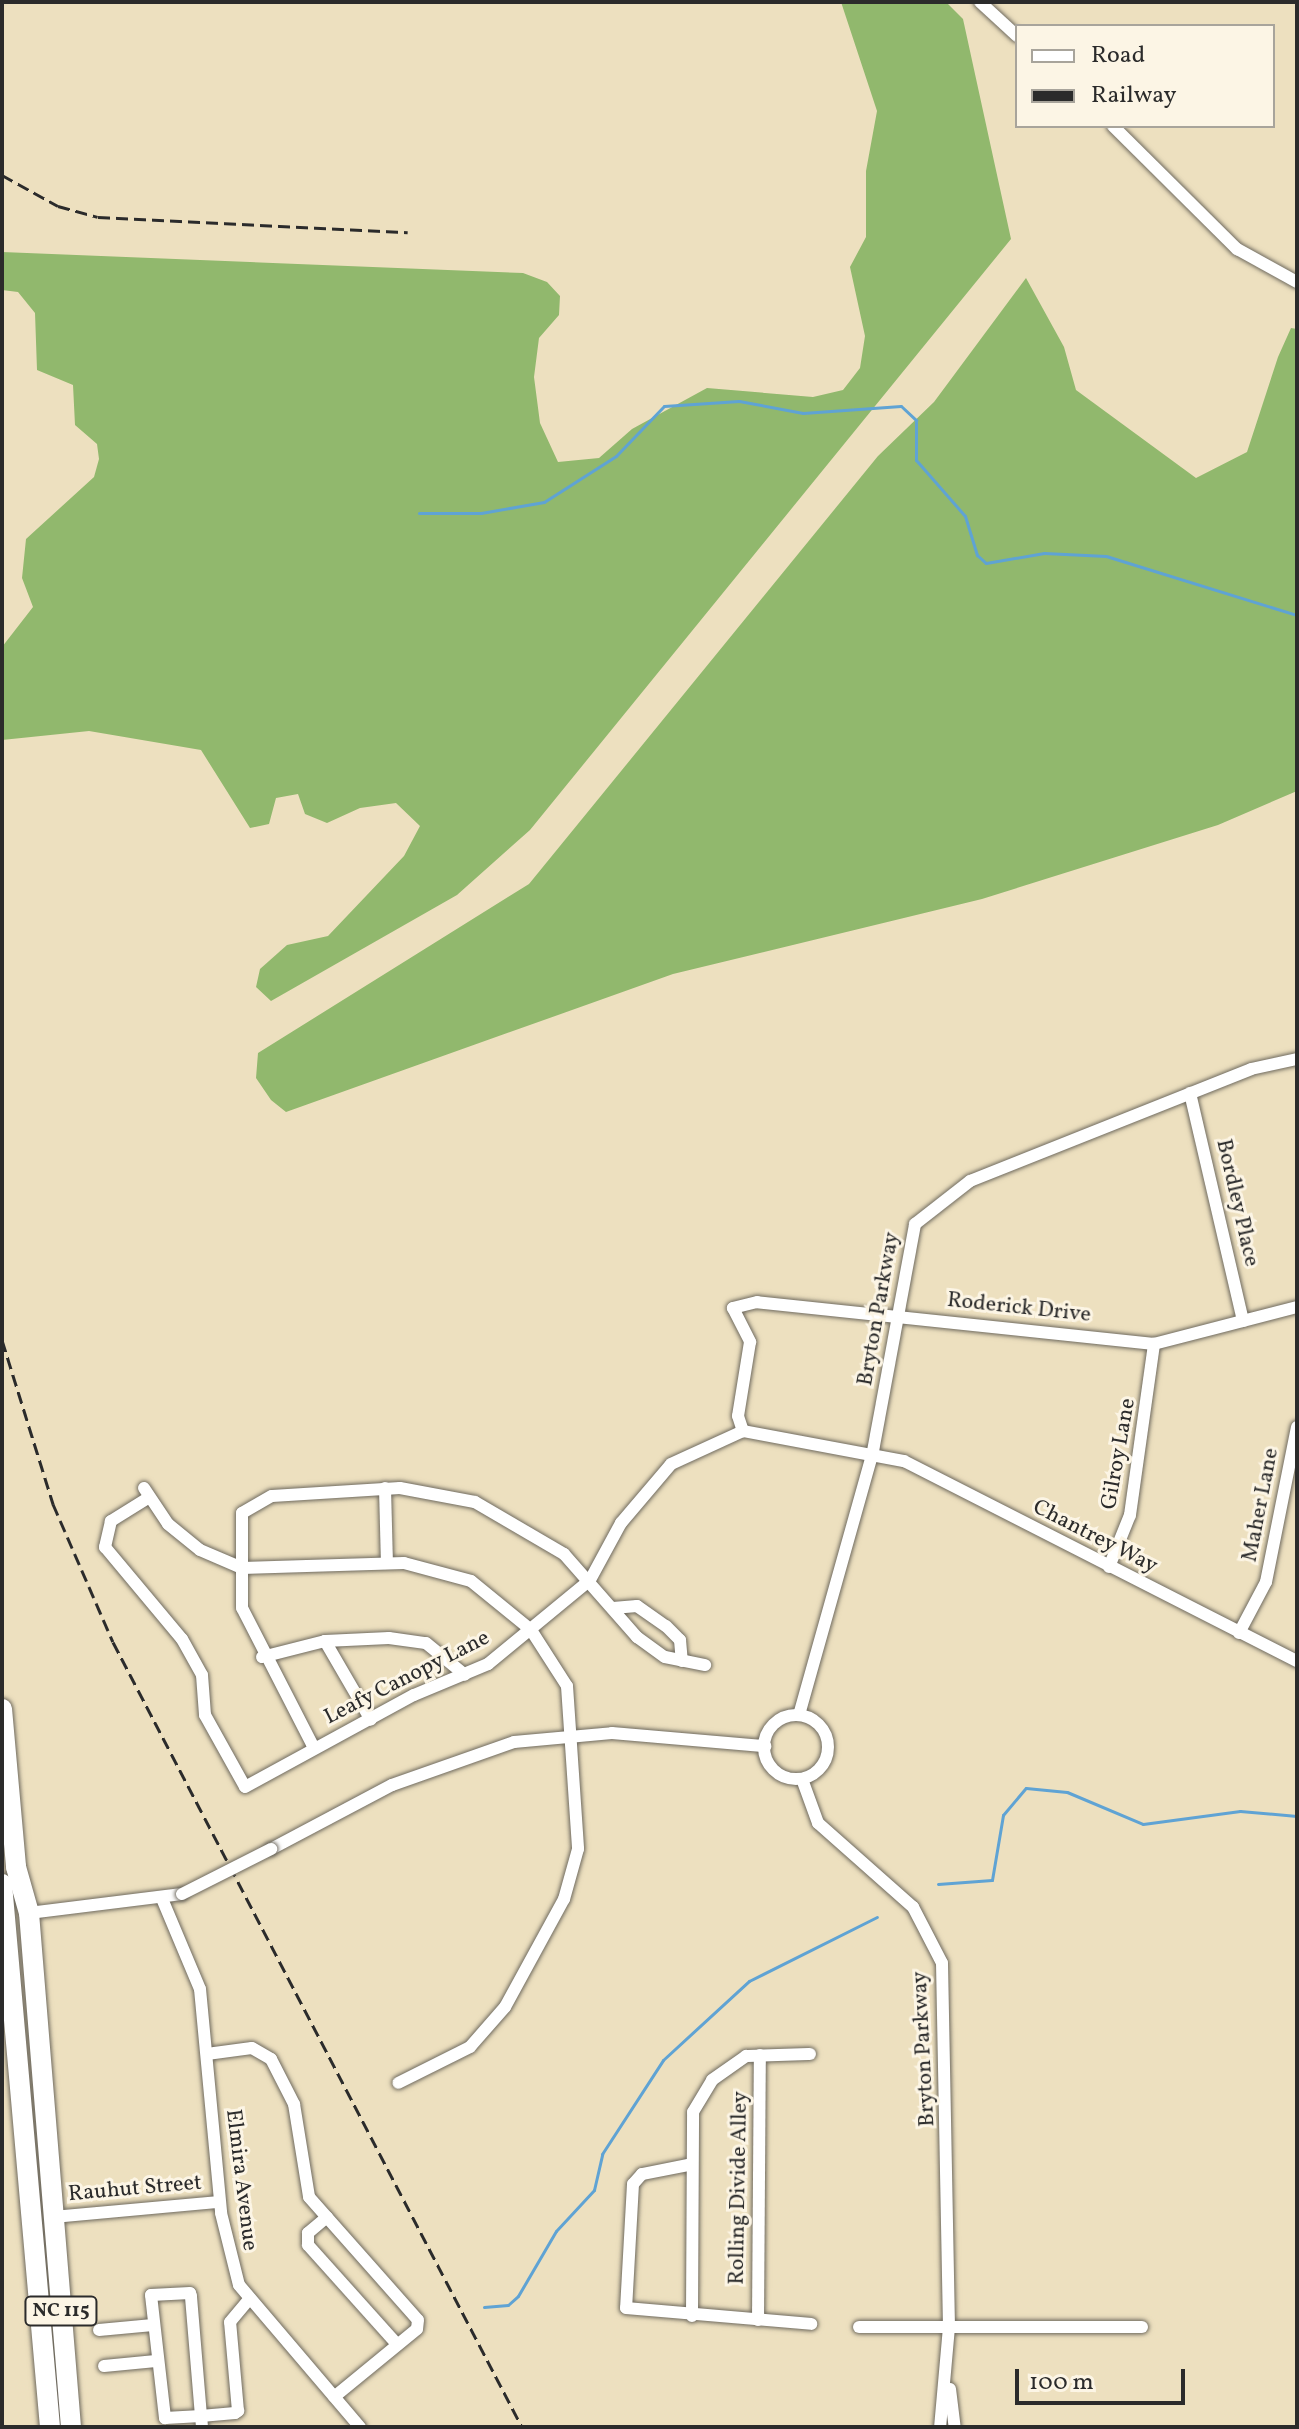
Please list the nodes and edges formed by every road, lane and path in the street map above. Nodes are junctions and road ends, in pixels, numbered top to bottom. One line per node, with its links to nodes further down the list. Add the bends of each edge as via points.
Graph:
1 (980, 2): 2 (street)
2 (1015, 34)
3 (1115, 128): 4 (street, via 1237,249)
4 (1297, 282)
5 (1297, 1059): 6 (street, Bryton Parkway)
6 (1190, 1093): 8 (street, Bryton Parkway, via 943,1196 915,1224); 9 (street, Bordley Place)
7 (1297, 1307): 9 (street, Roderick Drive)
8 (897, 1315): 10 (street, Roderick Drive); 12 (street, Roderick Drive, via 757,1302 733,1308 750,1342 738,1416); 13 (street, Bryton Parkway)
9 (1243, 1321): 10 (street, Roderick Drive)
10 (1154, 1344): 16 (street, Gilroy Lane, via 1130,1515)
11 (1297, 1427): 21 (street, Maher Lane, via 1266,1582)
12 (743, 1431): 13 (street, Chantrey Way); 18 (street, Leafy Canopy Lane, via 671,1464 621,1523)
13 (873, 1451): 16 (street, Chantrey Way); 29 (street, Bryton Parkway)
14 (385, 1488): 15 (street); 17 (street, via 252,1502 240,1526); 18 (street, via 475,1502 523,1525)
15 (387, 1563): 17 (street); 20 (street, via 446,1569 471,1581)
16 (1109, 1567): 21 (street, Chantrey Way)
17 (242, 1568): 23 (street, via 242,1608); 33 (street, Leafy Canopy Lane, via 200,1550 146,1493 111,1521 105,1547 182,1639 202,1675 205,1715 245,1787)
18 (590, 1580): 19 (street); 20 (street, Leafy Canopy Lane)
19 (613, 1608): 24 (street, via 637,1637); 24 (street, via 637,1606 666,1626 680,1640)
20 (531, 1630): 27 (street, Leafy Canopy Lane); 31 (street, via 567,1686)
21 (1239, 1633): 25 (street, Chantrey Way)
22 (325, 1641): 23 (street); 27 (street, via 426,1643); 30 (street)
23 (262, 1657): 33 (street)
24 (682, 1661): 26 (street)
25 (1297, 1661)
26 (705, 1665)
27 (465, 1675): 30 (street, Leafy Canopy Lane)
28 (2, 1709): 38 (main road, NC 115, via 16,1867)
29 (799, 1715): 32 (street, via 773,1725); 34 (street, via 818,1723 829,1750 820,1769)
30 (371, 1720): 33 (street, Leafy Canopy Lane)
31 (573, 1733): 32 (street); 37 (street, bridge, via 453,1759); 44 (street, via 578,1849 564,1899 505,2007 470,2047)
32 (765, 1746): 34 (street, via 773,1770)
33 (314, 1748)
34 (802, 1779): 55 (street, Bryton Parkway, via 818,1823 913,1907 942,1963)
35 (2, 1810): 38 (main road, via 14,1903)
36 (2, 1884): 39 (main road, NC 115)
37 (163, 1901): 38 (street); 41 (street, Elmira Avenue, via 200,1989)
38 (29, 1913): 40 (main road, NC 115)
39 (4, 1914): 40 (main road, via 17,1930 25,2006); 64 (main road, NC 115)
40 (38, 2027): 47 (main road, NC 115)
41 (207, 2054): 46 (street, Elmira Avenue); 48 (street, via 252,2048 271,2059 294,2104 303,2185)
42 (810, 2054): 43 (street)
43 (760, 2055): 45 (street, via 746,2056 712,2080 693,2112); 51 (street, Rolling Divide Alley)
44 (398, 2083)
45 (688, 2165): 50 (street); 50 (street, via 642,2174 633,2184 626,2308)
46 (219, 2202): 47 (street, Rauhut Street); 49 (street, Elmira Avenue, via 226,2247)
47 (53, 2217): 65 (main road, NC 115)
48 (327, 2217): 58 (street, via 308,2233 308,2245); 58 (street, via 418,2320 417,2329)
49 (250, 2298): 62 (street, Elmira Avenue); 63 (street, via 230,2322 238,2411)
50 (692, 2316): 51 (street)
51 (758, 2320): 52 (street)
52 (811, 2324)
53 (153, 2325): 57 (street); 59 (street); 63 (street, via 151,2295 190,2293)
54 (859, 2327): 55 (street)
55 (949, 2327): 56 (street); 61 (street, Bryton Parkway)
56 (1142, 2327)
57 (99, 2330)
58 (395, 2342): 62 (street)
59 (156, 2361): 60 (street); 63 (street, via 161,2417)
60 (104, 2366)
61 (948, 2370): 67 (street, Bryton Parkway); 68 (street, Bryton Parkway)
62 (334, 2397): 66 (street, Elmira Avenue)
63 (201, 2421)
64 (50, 2427)
65 (71, 2427)
66 (360, 2427)
67 (940, 2427)
68 (955, 2427)

